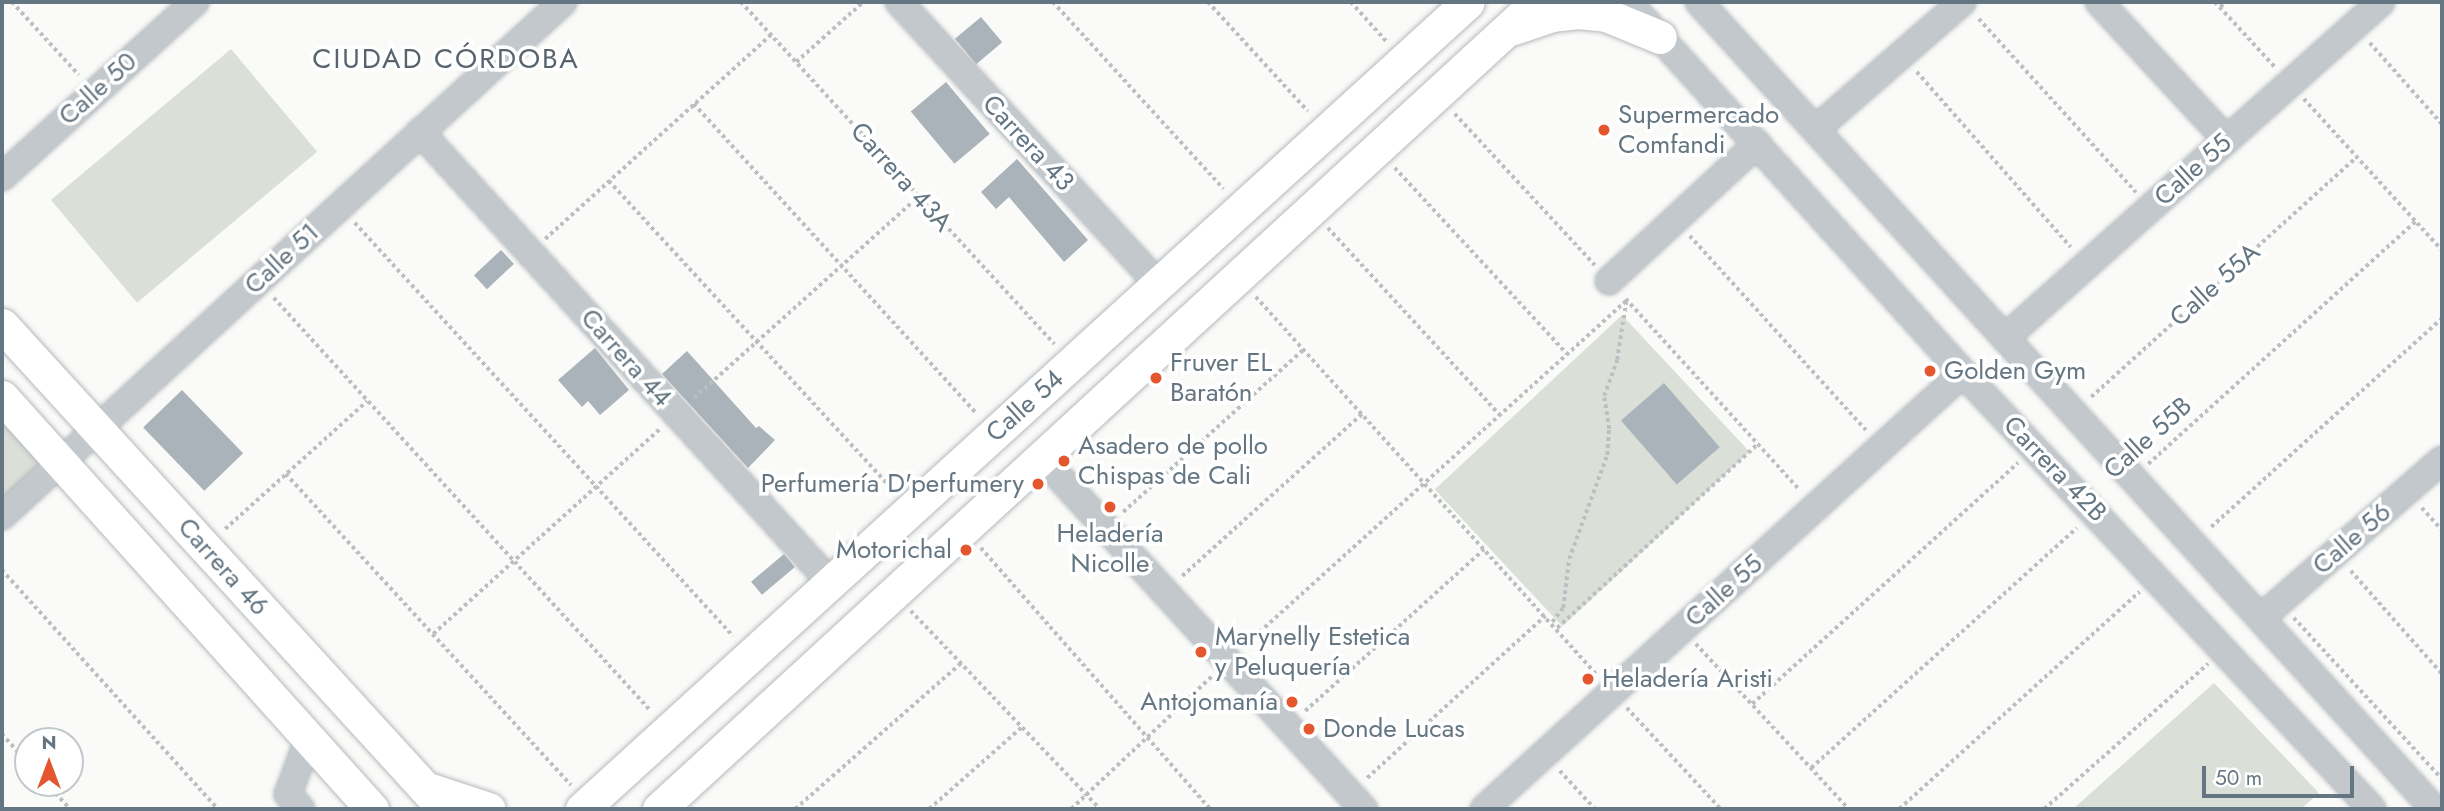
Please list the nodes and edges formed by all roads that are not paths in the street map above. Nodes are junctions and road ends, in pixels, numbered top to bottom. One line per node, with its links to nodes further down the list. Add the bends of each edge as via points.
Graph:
1 (195, 2): 17 (street, Calle 50)
2 (563, 2): 14 (street, Calle 51)
3 (899, 2): 18 (street, Carrera 43)
4 (1468, 2): 18 (main road, Calle 54)
5 (1537, 2): 12 (main road, Calle 54)
6 (1628, 2): 11 (street, Carrera 42B)
7 (1699, 2): 13 (street, Carrera 42B)
8 (2099, 2): 15 (street)
9 (2381, 2): 15 (street, Calle 55)
10 (1967, 7): 13 (street, via 1902,54)
11 (1660, 37): 12 (main road, via 1606,15 1578,12 1524,23); 16 (street, Carrera 42B)
12 (1477, 54): 25 (main road, Calle 54)
13 (1816, 129): 21 (street, Carrera 42B)
14 (420, 132): 24 (street, Calle 51); 29 (street, Carrera 44)
15 (2227, 140): 21 (street, Calle 55)
16 (1757, 144): 19 (street, via 1675,219); 22 (street, Carrera 42B)
17 (2, 177)
18 (1158, 284): 29 (main road, Calle 54)
19 (1618, 290)
20 (2, 325): 24 (main road, Carrera 46)
21 (2005, 338): 30 (street, Carrera 42B)
22 (1963, 373): 41 (street, Calle 55); 42 (street, Carrera 42B)
23 (2, 397): 27 (main road, Carrera 46)
24 (97, 429): 27 (street, Calle 51); 31 (main road, Carrera 46)
25 (1041, 457): 35 (street); 37 (main road, Calle 54)
26 (2442, 460): 30 (street, Calle 56)
27 (62, 461): 28 (street, Calle 51); 32 (main road, Carrera 46)
28 (2, 516)
29 (832, 584): 36 (main road, Calle 54)
30 (2262, 617): 43 (street, Carrera 42B)
31 (278, 627): 32 (main road, via 254,639); 34 (main road, Carrera 46)
32 (240, 662): 33 (main road, Carrera 46)
33 (309, 738): 38 (street, via 288,794); 39 (main road, Carrera 46)
34 (433, 798): 40 (main road)
35 (1357, 801)
36 (578, 804)
37 (672, 805)
38 (301, 809)
39 (372, 809)
40 (489, 809)
41 (1484, 809)
42 (2372, 809)
43 (2434, 809)

